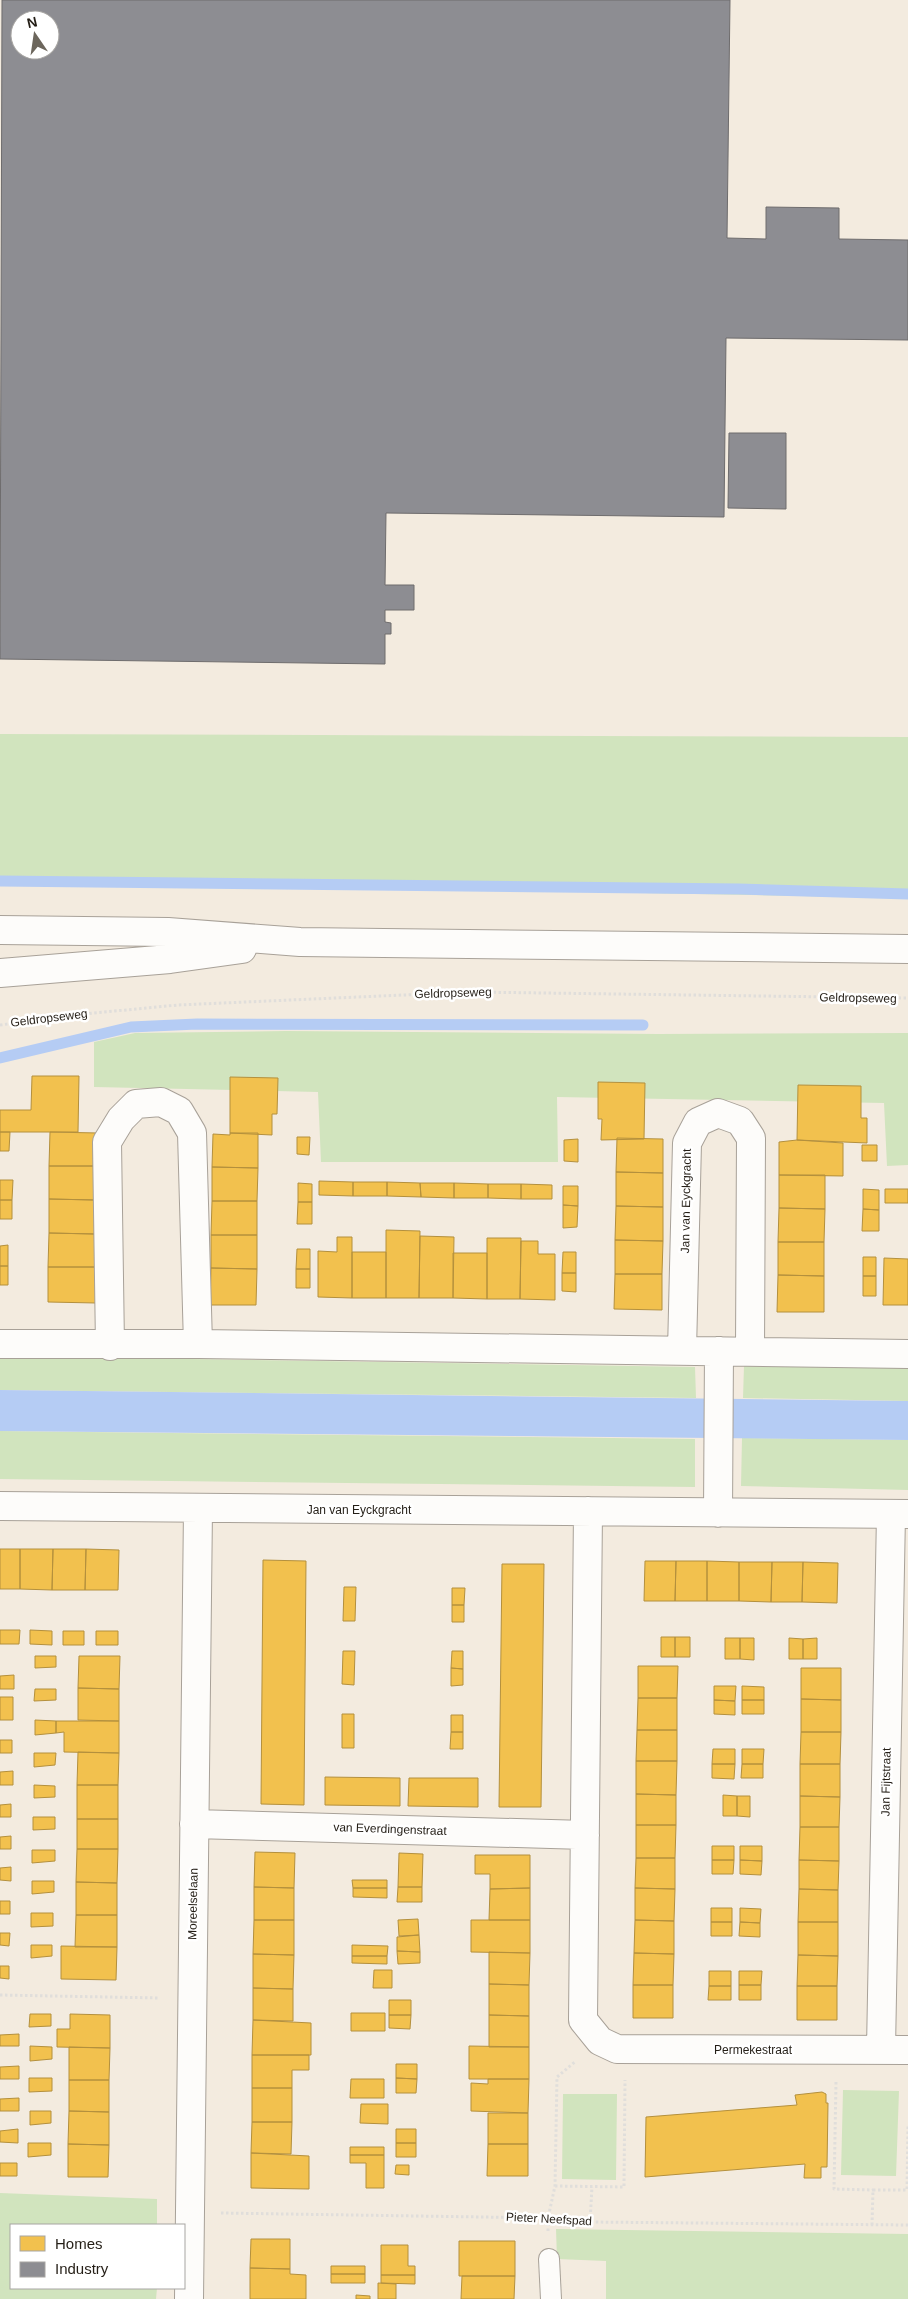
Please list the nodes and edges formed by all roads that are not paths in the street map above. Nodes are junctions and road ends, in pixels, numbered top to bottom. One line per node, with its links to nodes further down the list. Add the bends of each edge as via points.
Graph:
1 (0, 930): 2 (street, via 168,932)
2 (300, 942): 3 (street); 4 (street, via 170,959)
3 (908, 949)
4 (0, 973)
5 (0, 1344): 7 (street)
6 (198, 1344): 7 (street); 7 (street, via 192,1133 179,1111 161,1102 136,1104 107,1142); 8 (street)
7 (110, 1346)
8 (682, 1351): 9 (street, Jan van Eyckgracht, via 687,1143 698,1122 718,1113 740,1120 751,1138); 11 (street)
9 (750, 1351): 10 (street); 11 (street)
10 (908, 1354)
11 (719, 1362): 12 (street)
12 (718, 1500): 15 (street, Jan van Eyckgracht); 16 (street, Jan van Eyckgracht)
13 (0, 1506): 14 (street, Jan van Eyckgracht)
14 (198, 1509): 15 (street, Jan van Eyckgracht); 17 (street, Moreelselaan)
15 (588, 1511): 18 (street)
16 (900, 1514): 19 (street, Jan Fijtstraat)
17 (194, 1824): 18 (street, van Everdingenstraat); 22 (street, Moreelselaan)
18 (585, 1835): 19 (street, Permekestraat, via 583,2020 612,2045)
19 (881, 2049): 20 (street, Permekestraat)
20 (908, 2050)
21 (550, 2259): 23 (lane)
22 (189, 2299)
23 (551, 2299)

